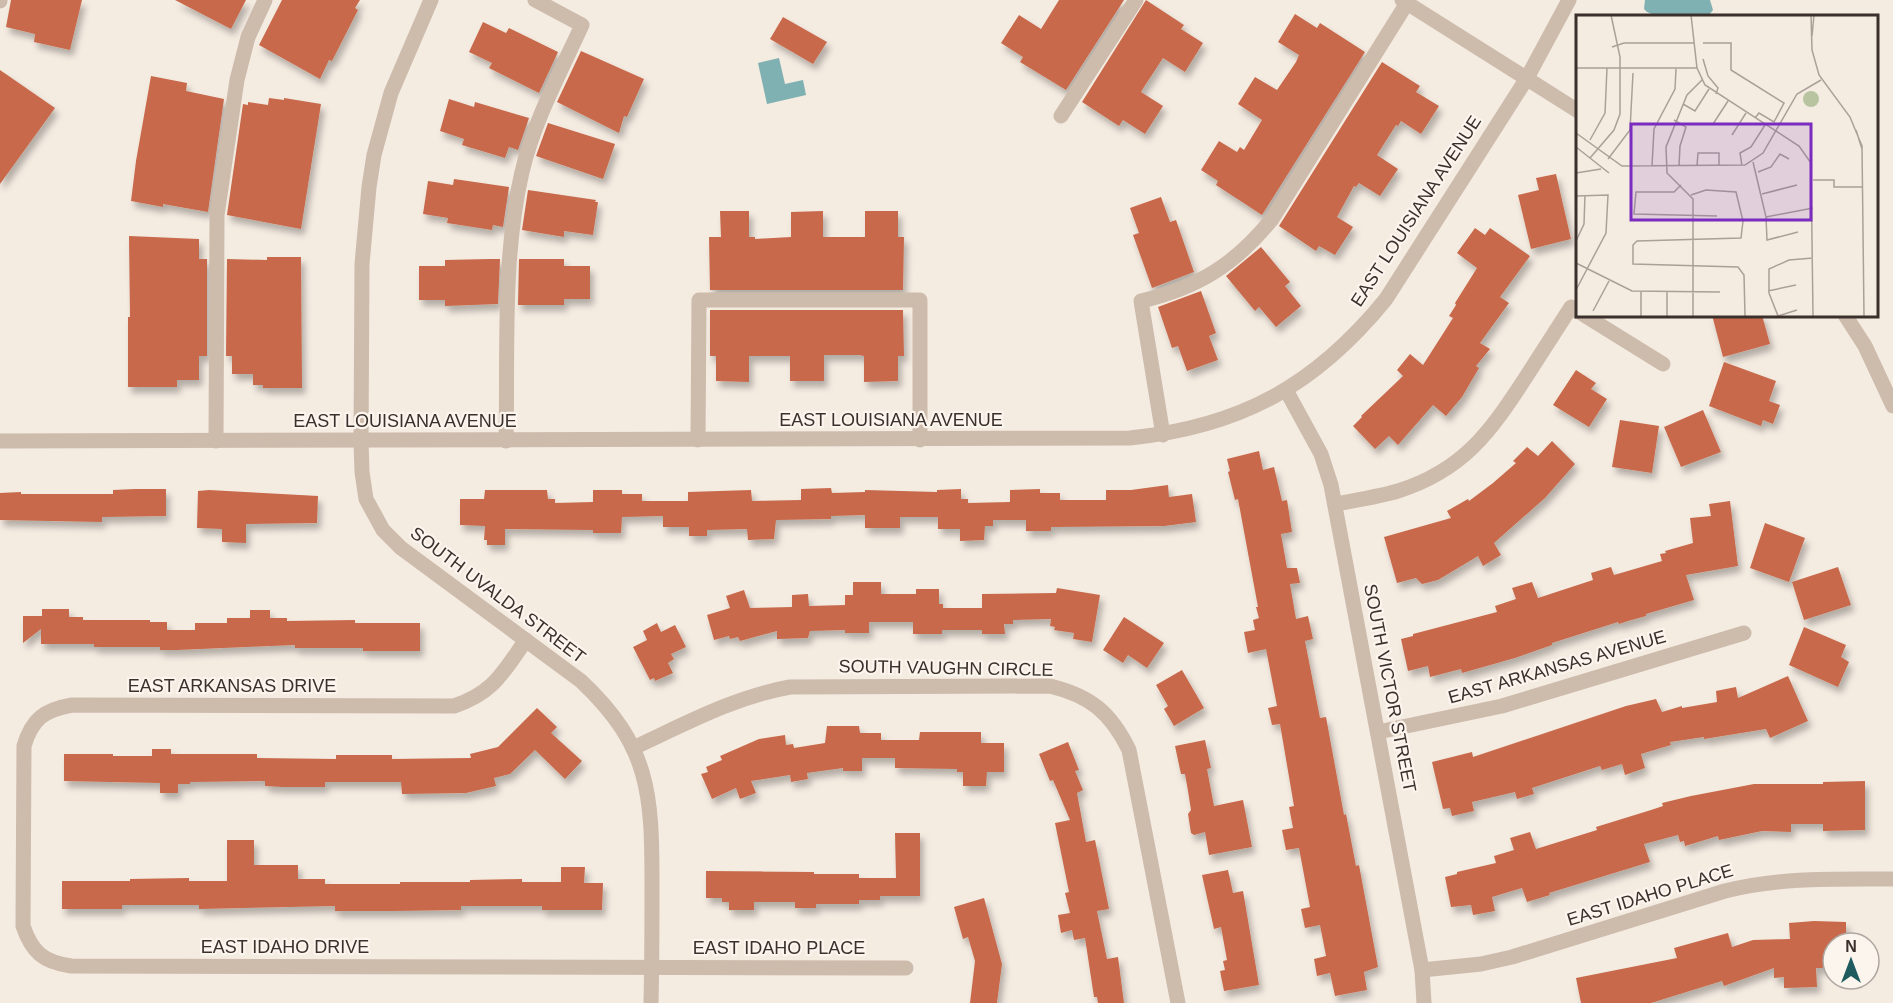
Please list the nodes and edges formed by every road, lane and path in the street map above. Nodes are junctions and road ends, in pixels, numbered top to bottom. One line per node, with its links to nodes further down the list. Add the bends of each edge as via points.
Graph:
1 (265, 0): 20 (street, via 248,37 237,80 217,215)
2 (430, 0): 21 (street, SOUTH UVALDA STREET, via 391,93 374,155 362,264)
3 (535, 0): 22 (street, via 582,25 537,123 512,222)
4 (1136, 0): 9 (street)
5 (1569, 0): 7 (street, EAST LOUISIANA AVENUE)
6 (1405, 1): 7 (street); 16 (street, via 1256,239 1229,264 1199,282 1141,301)
7 (1527, 78): 8 (street); 14 (street, EAST LOUISIANA AVENUE, via 1386,299 1339,351)
8 (1576, 110)
9 (1061, 116)
10 (1576, 311): 23 (street, via 1571,307 1496,423 1452,465 1398,491)
11 (1586, 316): 13 (street)
12 (1846, 316): 15 (street, via 1865,346)
13 (1663, 364)
14 (1286, 390): 16 (street, EAST LOUISIANA AVENUE, via 1233,416); 23 (street, SOUTH VICTOR STREET, via 1321,454)
15 (1893, 406)
16 (1163, 435): 18 (street, EAST LOUISIANA AVENUE)
17 (698, 440): 18 (street, EAST LOUISIANA AVENUE); 18 (street, via 699,300 920,300); 22 (street, EAST LOUISIANA AVENUE)
18 (920, 440)
19 (0, 441): 20 (street, EAST LOUISIANA AVENUE)
20 (216, 441): 21 (street, EAST LOUISIANA AVENUE)
21 (361, 441): 22 (street, EAST LOUISIANA AVENUE); 25 (street, SOUTH UVALDA STREET, via 366,499 390,538)
22 (507, 441)
23 (1335, 504): 26 (street, SOUTH VICTOR STREET)
24 (1744, 633): 26 (street, EAST ARKANSAS AVENUE, via 1502,706)
25 (526, 640): 27 (street, SOUTH UVALDA STREET, via 581,681 609,709); 28 (street, EAST ARKANSAS DRIVE, via 486,692 454,706 54,708 39,718 28,732 24,746)
26 (1378, 732): 32 (street, SOUTH VICTOR STREET)
27 (633, 748): 30 (street, SOUTH UVALDA STREET, via 643,771 651,812); 34 (street, SOUTH VAUGHN CIRCLE, via 735,700 790,687 1050,686 1070,691 1108,716 1130,750)
28 (23, 841): 30 (street, EAST IDAHO DRIVE, via 23,926 29,942 41,956 56,964)
29 (1893, 879): 32 (street, EAST IDAHO PLACE, via 1752,885 1512,957)
30 (652, 968): 31 (street, EAST IDAHO PLACE); 33 (street, SOUTH UVALDA STREET)
31 (906, 968)
32 (1422, 970): 35 (street, SOUTH VICTOR STREET)
33 (651, 1003)
34 (1178, 1003)
35 (1424, 1003)

